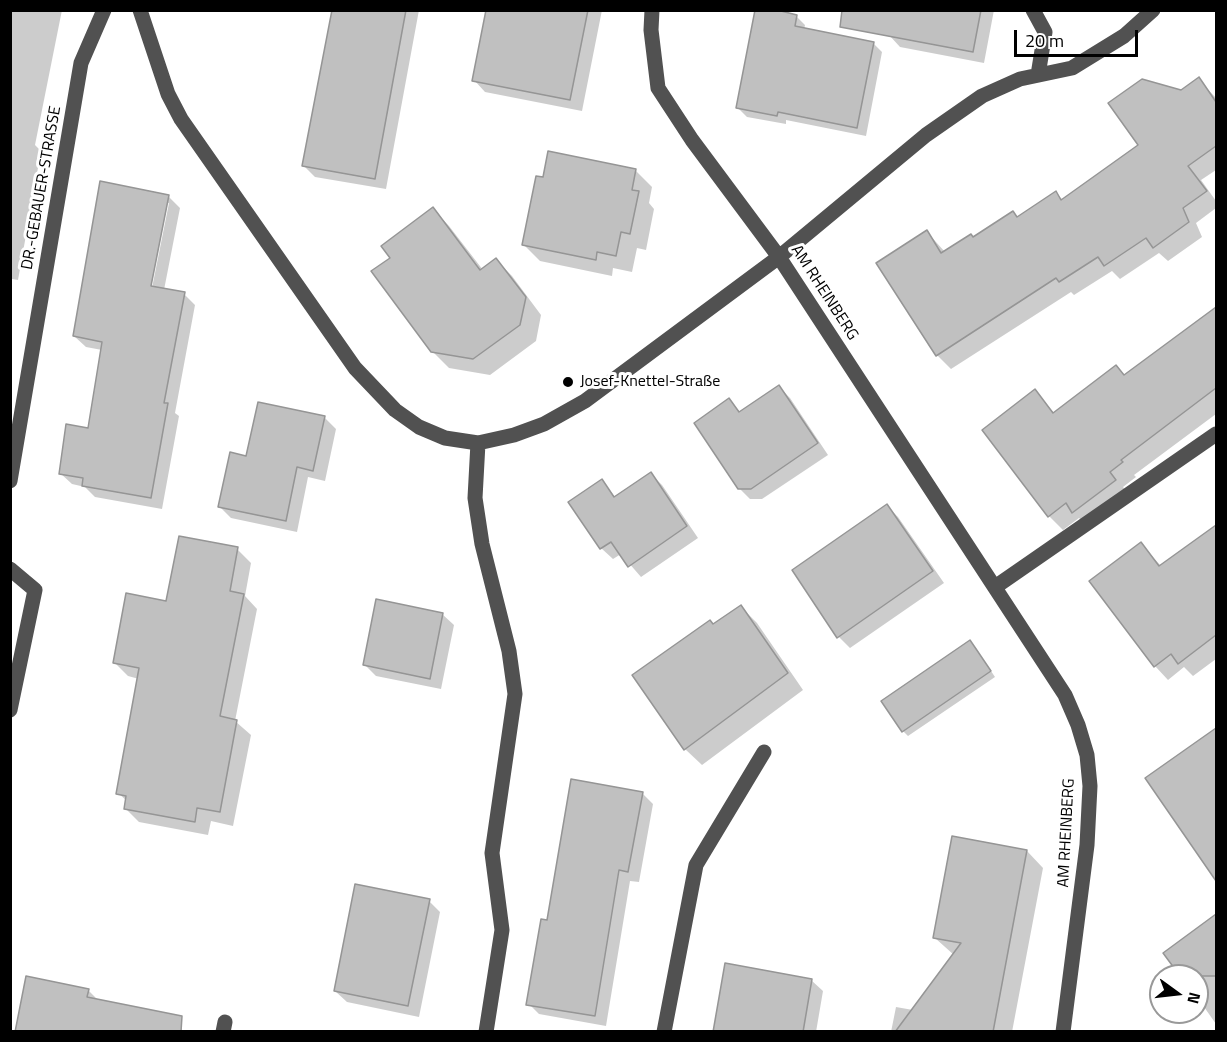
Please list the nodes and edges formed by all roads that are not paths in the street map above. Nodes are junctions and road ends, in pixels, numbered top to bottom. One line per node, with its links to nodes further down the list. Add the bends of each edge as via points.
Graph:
1 (104, 10): 10 (street, DR.-GEBAUER-STRASSE, via 81,63)
2 (140, 10): 9 (street, via 168,94 181,119 355,368 395,410 419,427 446,438)
3 (652, 10): 7 (street, AM RHEINBERG, via 658,88)
4 (1033, 10): 6 (street, via 1045,32)
5 (1153, 10): 6 (street, via 1124,36 1072,68)
6 (1038, 75): 7 (street, via 982,96 926,135)
7 (779, 257): 9 (street, via 585,401 544,424); 12 (street, AM RHEINBERG)
8 (1216, 434): 12 (street)
9 (478, 443): 15 (street, via 475,498 515,694 492,853 502,930)
10 (10, 481)
11 (10, 569): 13 (street, via 35,590)
12 (995, 587): 17 (street, AM RHEINBERG, via 1065,695 1087,755 1088,845)
13 (10, 710)
14 (764, 752): 16 (street, via 696,865)
15 (486, 1032)
16 (664, 1032)
17 (1063, 1032)

